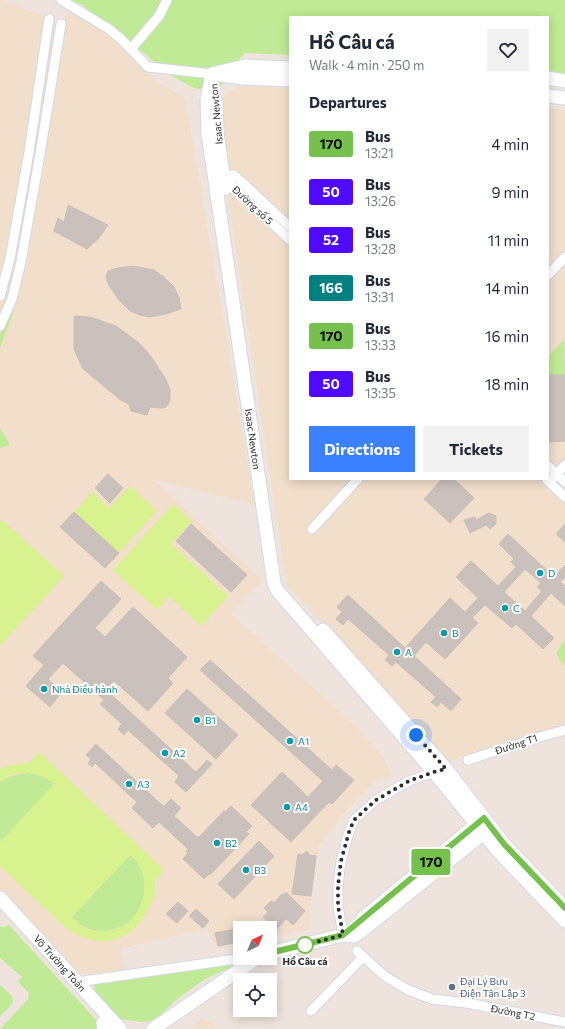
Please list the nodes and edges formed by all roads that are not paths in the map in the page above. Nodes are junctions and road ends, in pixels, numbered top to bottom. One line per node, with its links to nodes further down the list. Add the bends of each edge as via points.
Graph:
1 (61, 0): 5 (street, via 109,28)
2 (168, 0): 5 (street, via 159,16)
3 (49, 19): 17 (street, via 28,159 10,259)
4 (61, 24): 18 (street, via 21,262 12,299)
5 (131, 49): 7 (street, via 148,67)
6 (289, 68): 7 (street, via 245,66)
7 (212, 74): 9 (street); 30 (street, Isaac Newton, via 217,133 282,580 285,587)
8 (549, 78): 10 (street)
9 (289, 80)
10 (565, 81)
11 (549, 96): 12 (street)
12 (565, 98)
13 (289, 226): 14 (street, Đường số 5, via 234,175 228,176 228,182)
14 (289, 239)
15 (565, 257): 16 (street)
16 (549, 274)
17 (0, 296)
18 (0, 326)
19 (565, 464): 21 (street)
20 (549, 467): 21 (street)
21 (556, 474): 22 (street); 25 (street)
22 (549, 479)
23 (357, 480): 27 (street)
24 (547, 480): 26 (street)
25 (565, 482)
26 (565, 497)
27 (312, 529)
28 (565, 730): 29 (street, Đường T1)
29 (468, 760)
30 (440, 770): 31 (street, Isaac Newton); 36 (street, via 409,781 376,800 354,820 341,861 338,886 338,906)
31 (484, 826): 33 (street, Isaac Newton); 35 (street, Isaac Newton, via 498,851); 36 (street)
32 (0, 898): 40 (street, Võ Trường Toản)
33 (565, 908)
34 (0, 909): 40 (street, Võ Trường Toản)
35 (565, 921)
36 (343, 935): 37 (street)
37 (277, 951)
38 (233, 960): 40 (street)
39 (247, 965): 45 (street)
40 (74, 985): 43 (street, Võ Trường Toản); 44 (street, Võ Trường Toản)
41 (311, 1011): 42 (street, Đường T2, via 360,954 386,977 408,990 432,999 467,1003)
42 (565, 1022)
43 (105, 1027)
44 (120, 1029)
45 (153, 1029)

